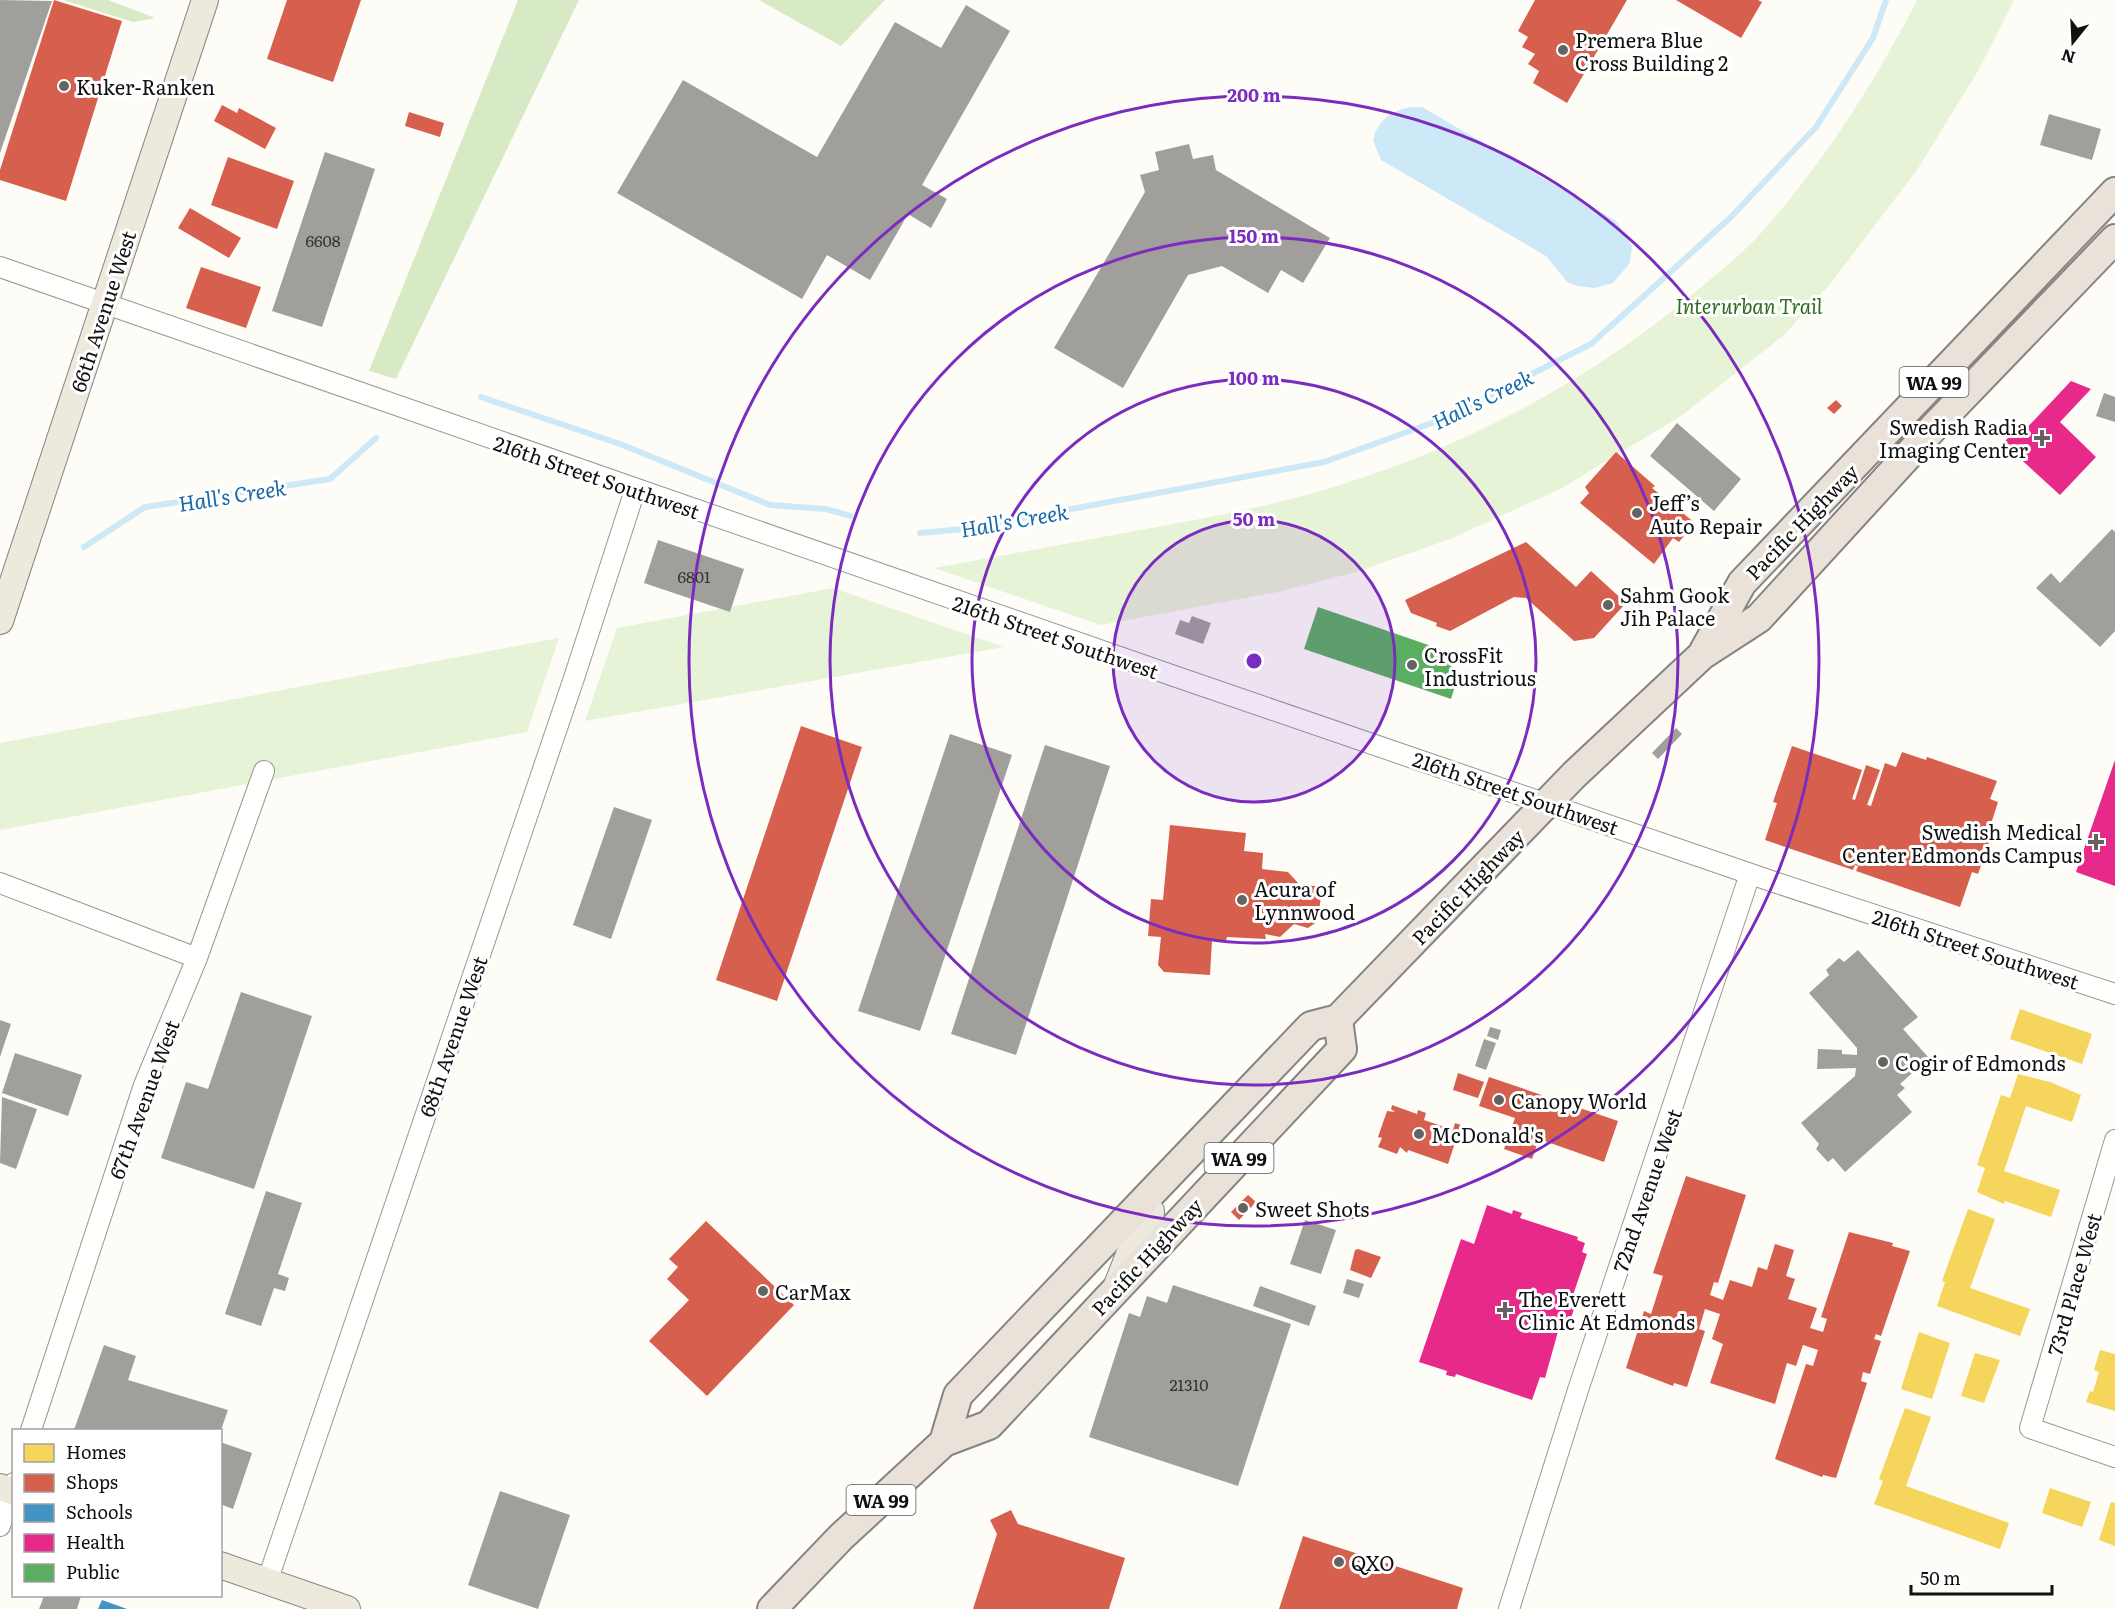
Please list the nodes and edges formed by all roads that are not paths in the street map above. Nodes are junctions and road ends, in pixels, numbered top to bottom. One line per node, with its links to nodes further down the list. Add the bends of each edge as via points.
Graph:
1 (205, 0): 5 (main road, 66th Avenue West)
2 (2115, 192): 8 (highway, Pacific Highway / WA 99, via 1742,583)
3 (2115, 239): 8 (highway, Pacific Highway / WA 99, via 1758,618)
4 (0, 267): 5 (street, 216th Street Southwest)
5 (105, 303): 6 (street, 216th Street Southwest); 7 (main road, 66th Avenue West)
6 (635, 490): 10 (street, 216th Street Southwest); 25 (street, 68th Avenue West)
7 (0, 621)
8 (1702, 655): 10 (highway, Pacific Highway / WA 99)
9 (264, 771): 13 (street, 67th Avenue West)
10 (1548, 802): 11 (street, 216th Street Southwest); 15 (highway, Pacific Highway / WA 99)
11 (1750, 874): 14 (street, 216th Street Southwest); 26 (street, 72nd Avenue West, via 1578,1390)
12 (0, 884): 13 (street)
13 (197, 958): 19 (street, 67th Avenue West, via 144,1085)
14 (2115, 994)
15 (1338, 1019): 17 (highway, Pacific Highway / WA 99, via 1311,1026); 18 (highway, Pacific Highway / WA 99, via 1342,1049)
16 (2115, 1140): 21 (street, 73rd Place West, via 2030,1428)
17 (1144, 1202): 18 (main road, via 1151,1211 1150,1221 1136,1237); 20 (highway, Pacific Highway / WA 99, via 958,1395)
18 (1116, 1288): 20 (highway, Pacific Highway / WA 99, via 989,1425)
19 (32, 1429)
20 (944, 1442): 28 (highway, Pacific Highway / WA 99, via 841,1537)
21 (2115, 1457)
22 (9, 1488): 23 (street)
23 (0, 1526)
24 (222, 1566): 25 (main road)
25 (267, 1582): 27 (main road)
26 (1515, 1607)
27 (348, 1609)
28 (772, 1609)

